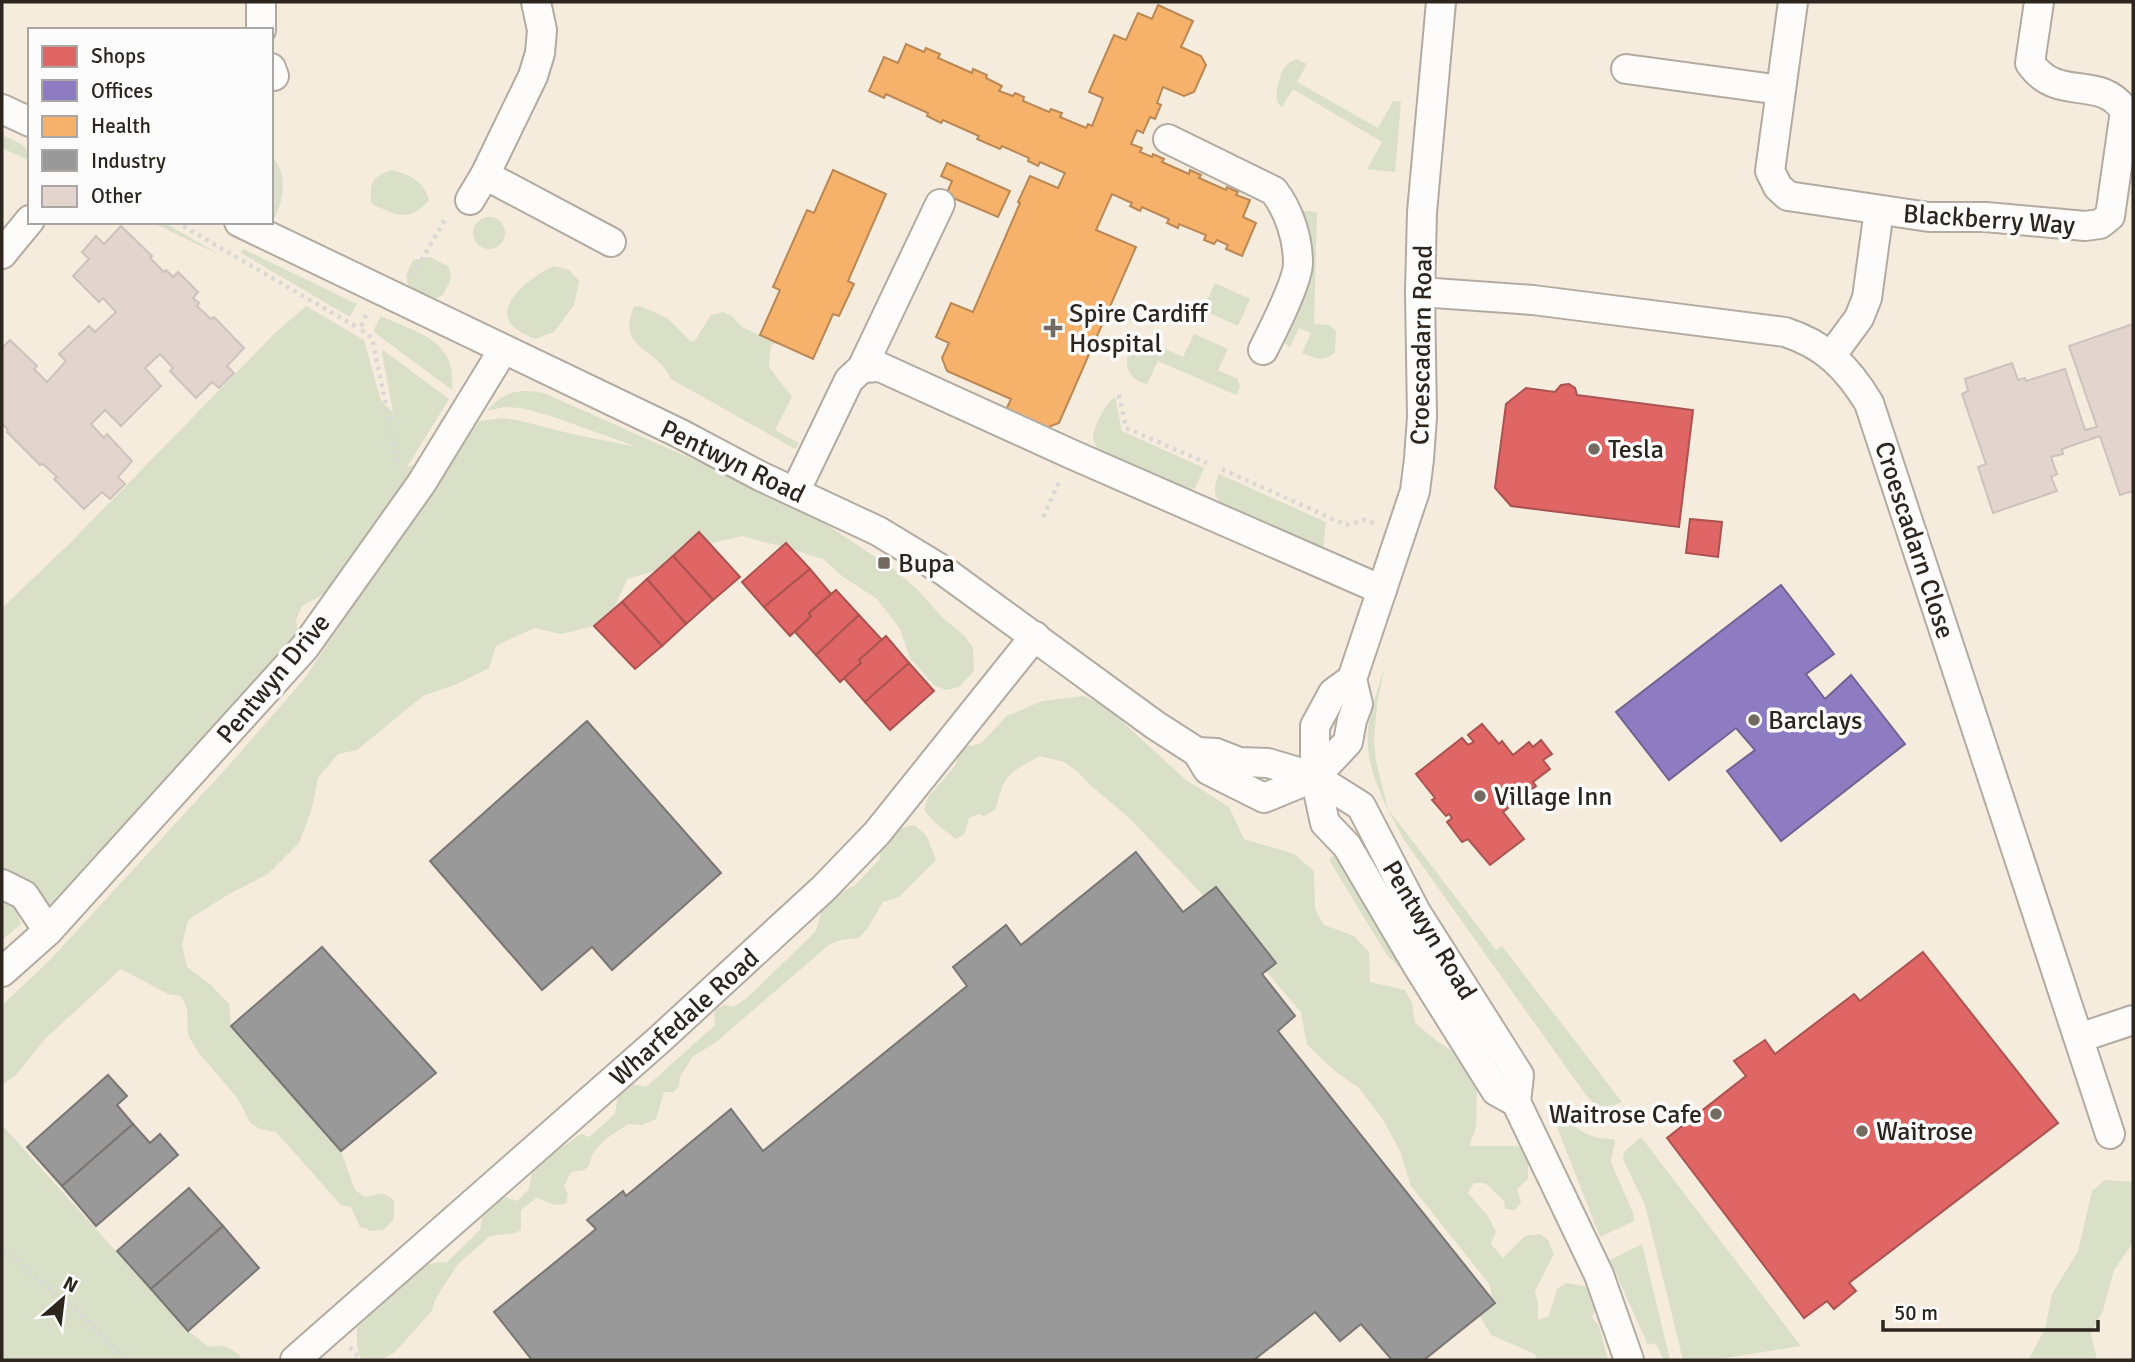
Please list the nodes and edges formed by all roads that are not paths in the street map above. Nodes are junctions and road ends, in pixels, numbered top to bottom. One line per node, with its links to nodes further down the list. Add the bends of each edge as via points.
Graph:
1 (261, 2): 6 (street)
2 (536, 2): 12 (street, via 542,30 540,53)
3 (1441, 2): 20 (street, Croescadarn Road, via 1422,212)
4 (1793, 2): 8 (street, Blackberry Way)
5 (2039, 2): 15 (street, Blackberry Way, via 2030,63 2039,75 2053,84 2102,92 2118,99 2125,111 2110,216 2100,224 2085,226)
6 (261, 28)
7 (1626, 69): 8 (street)
8 (1780, 90): 15 (street, Blackberry Way, via 1770,171 1778,187 1788,196)
9 (2, 109): 10 (street)
10 (28, 121)
11 (1168, 139): 22 (street, via 1274,191 1284,204 1298,265)
12 (485, 175): 13 (street); 18 (street)
13 (470, 200)
14 (940, 204): 24 (street)
15 (1879, 210): 23 (street, Blackberry Way, via 1867,298 1859,318)
16 (28, 222): 19 (street)
17 (243, 224): 21 (street, Pentwyn Road)
18 (611, 242)
19 (2, 254)
20 (1420, 292): 23 (street, Croescadarn Close, via 1533,300 1785,332 1808,340); 26 (street, Croescadarn Road, via 1422,417 1415,491)
21 (503, 349): 25 (street, Pentwyn Road); 30 (street, Pentwyn Drive, via 421,484 305,647)
22 (1263, 350)
23 (1831, 356): 33 (street, Croescadarn Close, via 1852,376 1869,403)
24 (862, 368): 25 (street, via 849,380); 26 (street, via 880,367)
25 (795, 492): 27 (street, Pentwyn Road, via 878,531)
26 (1382, 590): 28 (street, Croescadarn Road, via 1352,679 1357,704 1348,742)
27 (1035, 636): 28 (street, Pentwyn Road, via 1197,752 1216,753 1238,762 1268,763); 35 (street, Wharfedale Road, via 877,833 824,888 659,1040)
28 (1315, 777): 36 (street, Pentwyn Road, via 1360,806 1416,912 1519,1075 1516,1102 1599,1275)
29 (2, 884): 30 (street, via 24,895)
30 (48, 931): 31 (street, Pentwyn Drive)
31 (2, 972)
32 (2133, 1020): 33 (street)
33 (2079, 1038): 34 (street, Croescadarn Close)
34 (2110, 1134)
35 (295, 1360)
36 (1629, 1360)

